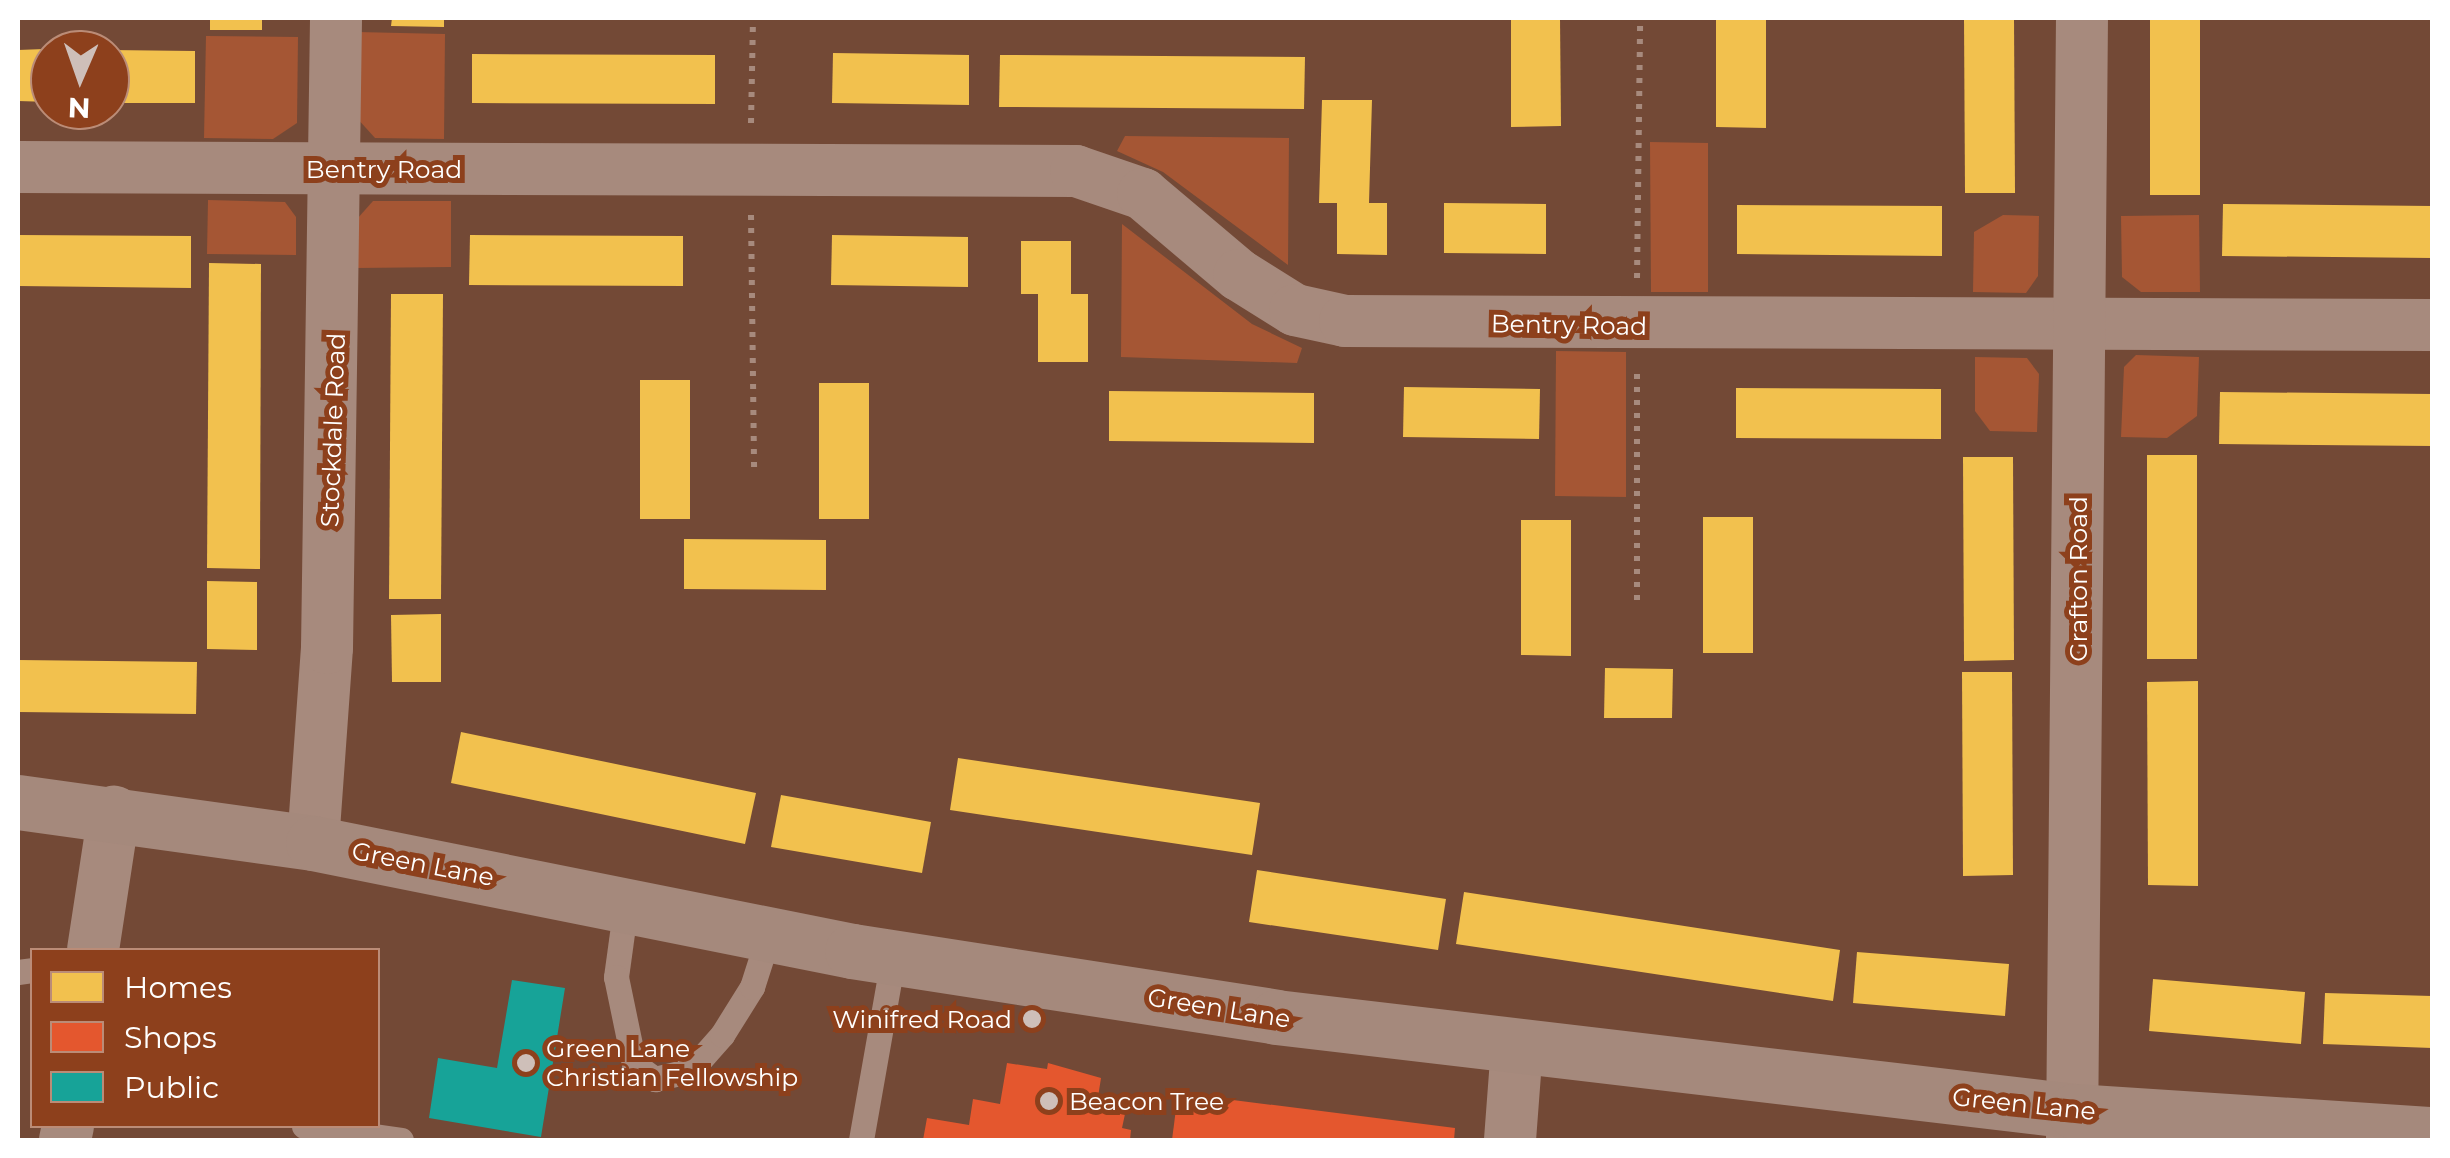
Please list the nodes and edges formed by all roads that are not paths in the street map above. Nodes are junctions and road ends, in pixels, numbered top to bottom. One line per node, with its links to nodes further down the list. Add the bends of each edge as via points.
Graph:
1 (336, 18): 4 (street, Stockdale Road)
2 (2082, 18): 5 (street, Grafton Road)
3 (18, 168): 4 (street, Bentry Road)
4 (334, 169): 5 (street, Bentry Road, via 1076,171 1143,194 1238,275 1296,310 1345,321); 9 (street, Stockdale Road, via 327,648)
5 (2080, 322): 6 (street, Bentry Road); 15 (street, Grafton Road)
6 (2432, 325)
7 (18, 802): 8 (main road, Green Lane)
8 (114, 812): 9 (main road, Green Lane); 12 (street)
9 (312, 843): 10 (main road, Green Lane)
10 (626, 904): 11 (main road, Green Lane); 11 (lane, via 616,977 634,1064 655,1079 691,1070 722,1035 752,987)
11 (769, 934): 13 (main road, Green Lane)
12 (93, 948)
13 (893, 958): 14 (main road, Green Lane); 19 (lane)
14 (1517, 1047): 15 (main road, Green Lane); 20 (street)
15 (2073, 1126): 17 (main road, Green Lane)
16 (318, 1128): 18 (lane)
17 (2432, 1134)
18 (401, 1140)
19 (861, 1140)
20 (1510, 1140)

